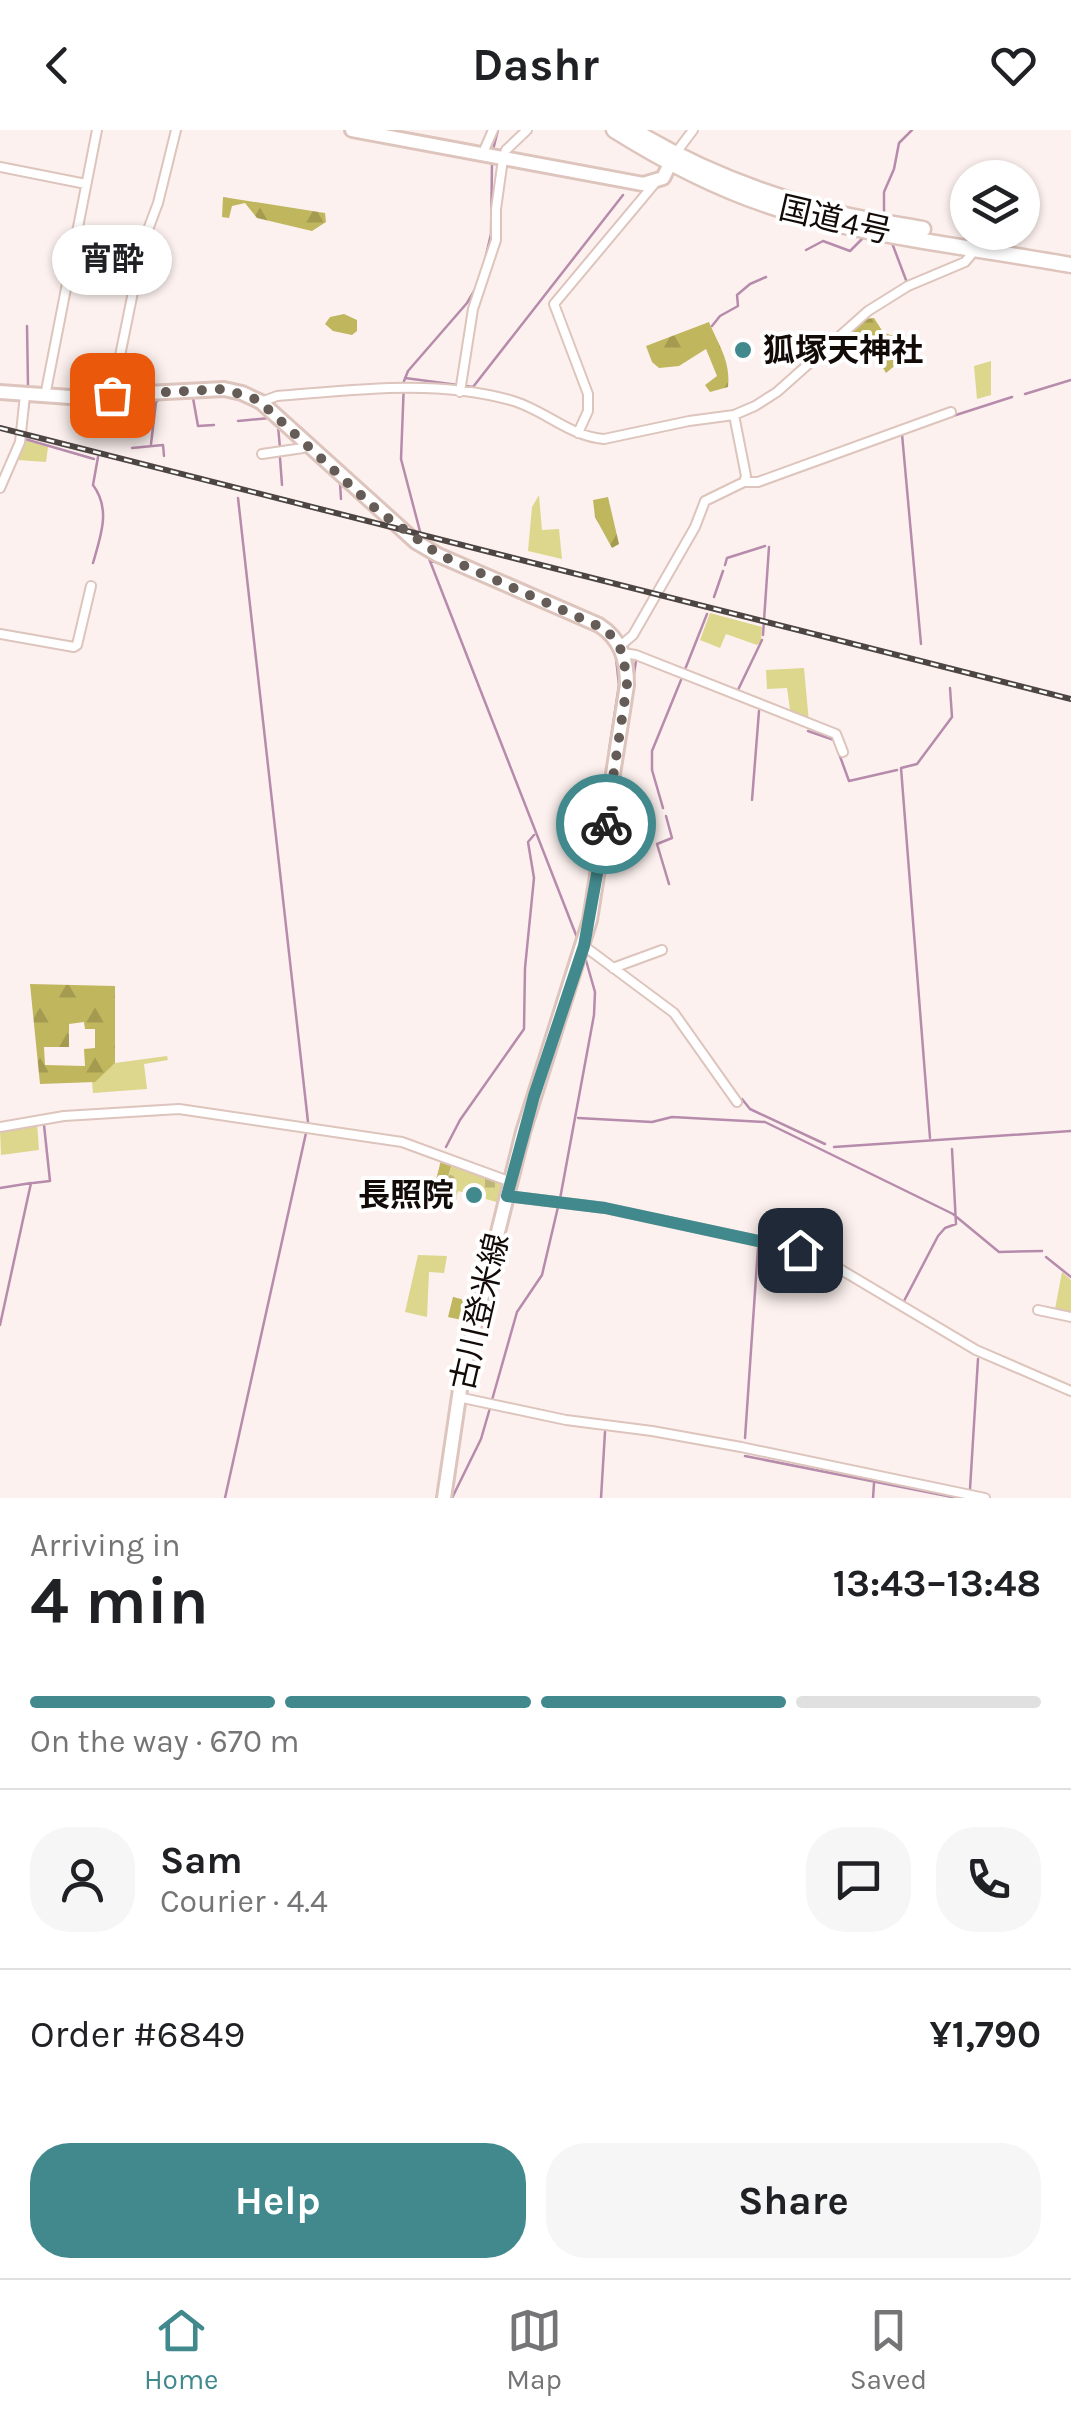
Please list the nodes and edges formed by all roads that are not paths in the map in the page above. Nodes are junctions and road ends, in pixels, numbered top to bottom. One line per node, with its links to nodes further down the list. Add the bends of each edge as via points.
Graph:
1 (97, 130): 13 (street)
2 (176, 130): 26 (street)
3 (352, 130): 9 (main road)
4 (493, 130): 9 (street)
5 (527, 130): 9 (street)
6 (614, 130): 10 (highway, 国道4号)
7 (633, 130): 10 (highway, 国道4号)
8 (693, 130): 10 (street)
9 (492, 157): 12 (main road, via 622,182); 22 (street, via 496,240 474,309)
10 (673, 159): 12 (main road); 14 (highway, 国道4号, via 783,210)
11 (0, 167): 13 (street)
12 (656, 182): 31 (street, via 554,304 588,394)
13 (86, 184): 15 (street)
14 (950, 240)
15 (74, 244): 19 (street); 25 (street)
16 (972, 250): 29 (street, via 965,262 868,311 776,392)
17 (999, 250): 21 (highway, 国道4号)
18 (1019, 250): 20 (highway, 国道4号)
19 (124, 254)
20 (1071, 256)
21 (1071, 265)
22 (461, 387): 27 (street, via 402,386); 31 (street, via 514,401)
23 (0, 392): 24 (main road)
24 (25, 395): 25 (main road); 35 (street, via 20,442)
25 (45, 396): 26 (main road)
26 (110, 396): 27 (main road, via 224,389); 30 (street)
27 (260, 402): 32 (main road)
28 (951, 412): 34 (street)
29 (734, 415): 31 (street, via 621,437); 34 (street)
30 (113, 420)
31 (578, 433)
32 (307, 444): 33 (street); 38 (main road, via 416,542 598,625)
33 (262, 454)
34 (744, 482): 38 (street, via 705,501)
35 (0, 488)
36 (92, 586): 37 (street, via 78,645)
37 (0, 634)
38 (621, 650): 39 (street, via 836,734); 40 (main road, 古川登米線, via 627,685)
39 (843, 752)
40 (583, 950): 42 (street); 45 (main road, 古川登米線)
41 (662, 950): 42 (street)
42 (613, 968): 43 (street, via 674,1013)
43 (736, 1102)
44 (0, 1127): 45 (street, via 179,1109 402,1142)
45 (509, 1189): 48 (street, via 800,1250 976,1350); 49 (main road, 古川登米線)
46 (1038, 1310): 47 (street)
47 (1071, 1317)
48 (1071, 1391)
49 (458, 1397): 50 (main road, 古川登米線); 51 (street)
50 (444, 1498)
51 (986, 1498)

